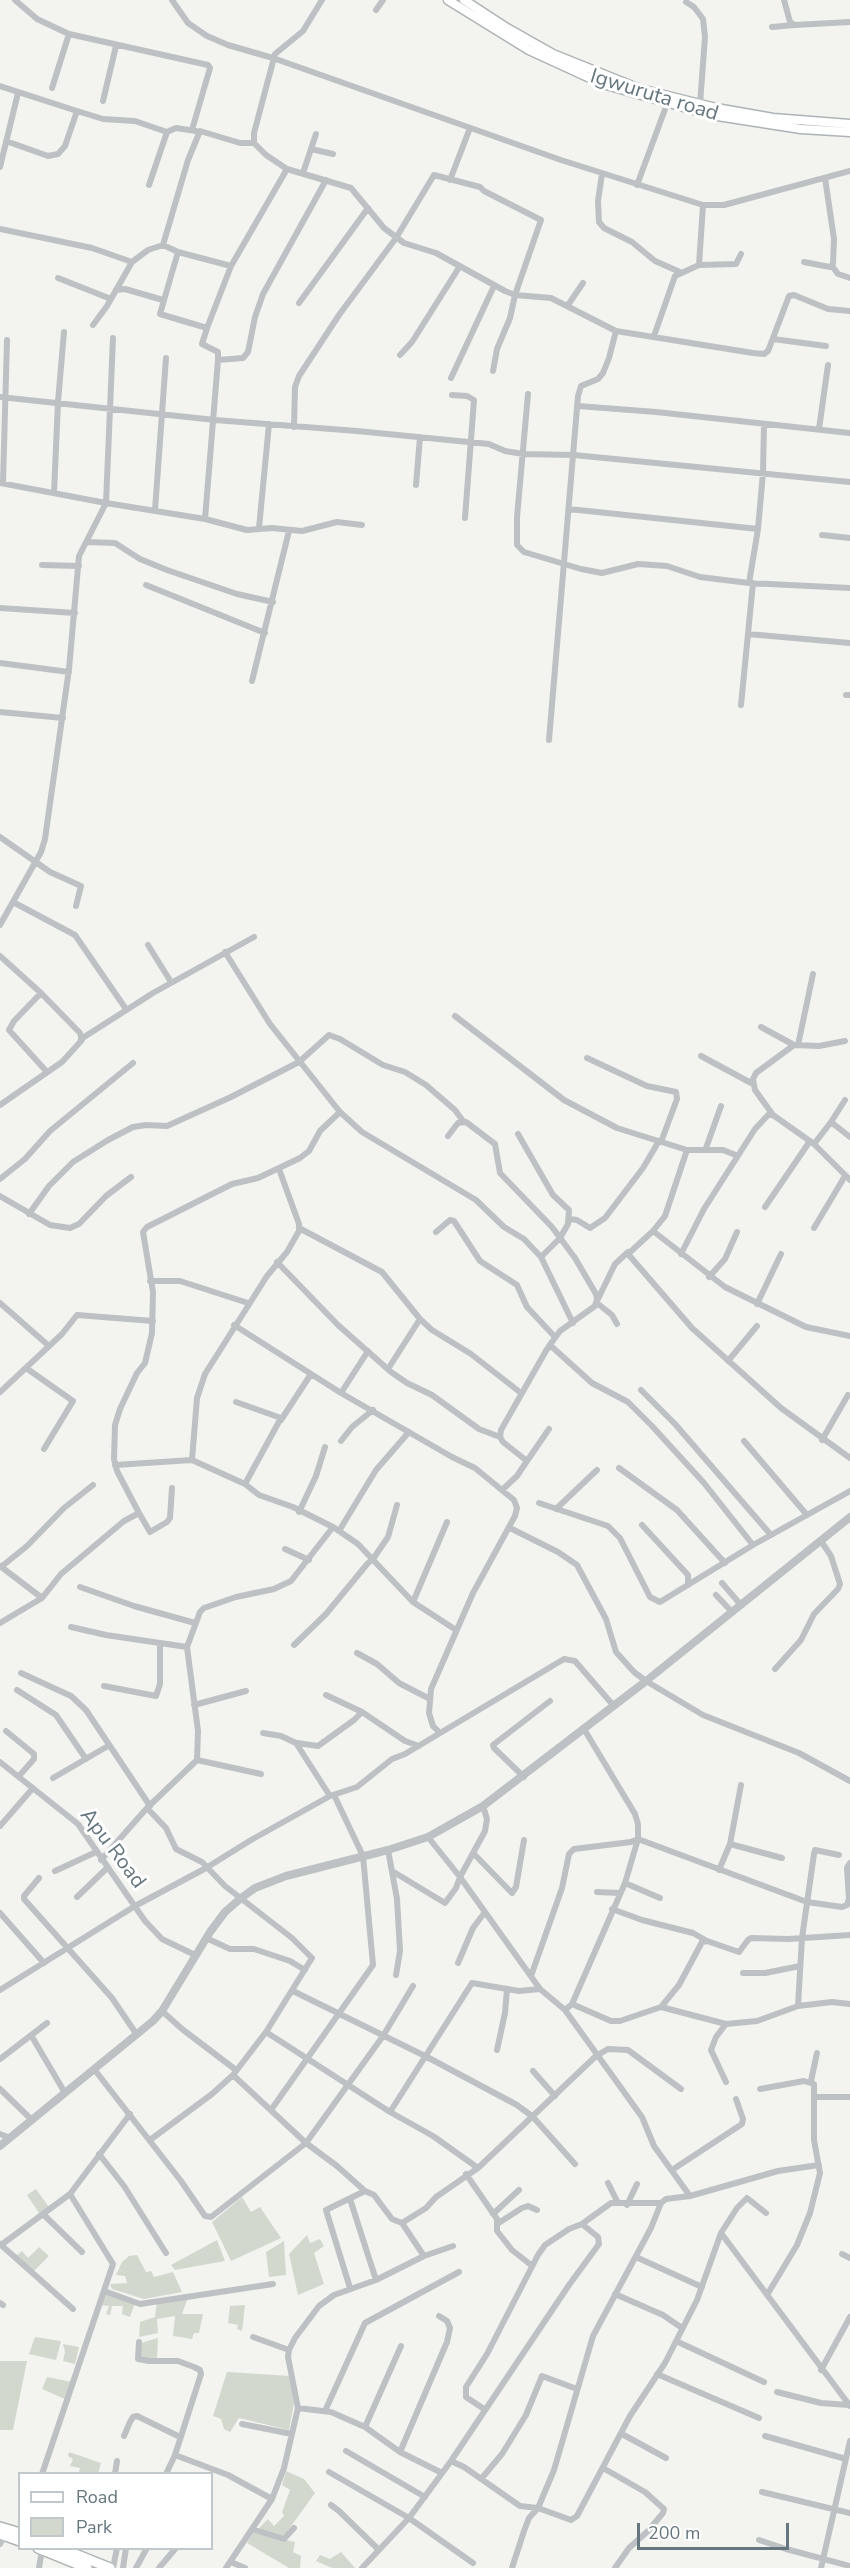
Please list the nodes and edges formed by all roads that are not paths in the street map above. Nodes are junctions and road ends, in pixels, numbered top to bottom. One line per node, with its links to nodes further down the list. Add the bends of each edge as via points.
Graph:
1 (15, 0): 14 (street, via 38,19)
2 (172, 0): 16 (street, via 188,23 207,36)
3 (322, 0): 16 (street, via 303,31)
4 (383, 0): 9 (street)
5 (448, 0): 10 (main road)
6 (464, 0): 10 (main road)
7 (783, 0): 12 (street, via 790,22)
8 (686, 2): 22 (street, via 703,19)
9 (376, 10)
10 (474, 12): 21 (main road, Igwuruta road, via 529,50 603,84); 22 (main road, Igwuruta road, via 578,65 640,89)
11 (850, 22): 12 (street)
12 (795, 25): 13 (street)
13 (772, 27)
14 (69, 34): 15 (street); 18 (street)
15 (116, 46): 20 (street); 26 (street, via 208,65)
16 (273, 58): 25 (street); 31 (street)
17 (0, 86): 19 (street)
18 (52, 88)
19 (18, 93): 23 (street); 30 (street)
20 (103, 101)
21 (667, 104): 28 (main road, Igwuruta road, via 748,122); 43 (street)
22 (700, 104): 24 (main road, Igwuruta road, via 773,118)
23 (77, 111): 27 (street); 30 (street, via 65,147 58,154 48,156)
24 (850, 124)
25 (470, 128): 38 (street); 41 (street)
26 (196, 131): 27 (street, via 176,128); 31 (street); 48 (street)
27 (167, 132): 42 (street)
28 (850, 132)
29 (316, 134): 32 (street)
30 (6, 141): 34 (street)
31 (254, 143): 35 (street)
32 (311, 149): 33 (street); 37 (street)
33 (333, 154)
34 (0, 167)
35 (288, 169): 37 (street); 54 (street)
36 (850, 171): 39 (street)
37 (303, 173): 40 (street)
38 (602, 174): 43 (street); 57 (street, via 598,222 650,258)
39 (825, 178): 44 (street, via 724,205); 56 (street, via 834,239)
40 (326, 180): 45 (street, via 351,188); 80 (street, via 263,294 248,352 243,358)
41 (450, 180): 47 (street, via 431,177); 63 (street, via 480,187 541,220)
42 (149, 185)
43 (637, 185): 44 (street)
44 (703, 205): 53 (street)
45 (368, 208): 47 (street); 66 (street)
46 (0, 229): 51 (street, via 92,248)
47 (396, 238): 55 (street); 94 (street, via 299,376)
48 (163, 245): 49 (street); 51 (street)
49 (178, 252): 54 (street); 65 (street)
50 (741, 254): 53 (street, via 736,264)
51 (132, 261): 62 (street)
52 (804, 262): 56 (street)
53 (699, 265): 57 (street)
54 (231, 266): 70 (street)
55 (460, 266): 61 (street); 78 (street, via 412,342)
56 (832, 266): 59 (street, via 838,274)
57 (680, 272): 73 (street, via 671,284)
58 (58, 278): 64 (street)
59 (850, 278)
60 (583, 283): 67 (street)
61 (494, 286): 63 (street); 83 (street)
62 (116, 290): 64 (street); 65 (street)
63 (515, 295): 67 (street, via 551,298); 82 (street)
64 (111, 299): 69 (street)
65 (163, 300): 70 (street, via 160,314)
66 (299, 303)
67 (568, 305): 71 (street)
68 (850, 311): 75 (street, via 820,307 791,295)
69 (93, 325)
70 (207, 328): 80 (street, via 202,344 218,352)
71 (616, 331): 73 (street); 88 (street, via 603,373 581,386)
72 (64, 332): 87 (street)
73 (654, 336): 75 (street, via 764,354)
74 (113, 338): 89 (street)
75 (772, 339): 77 (street)
76 (8, 340): 86 (street)
77 (826, 346)
78 (399, 355)
79 (166, 358): 90 (street)
80 (218, 360): 91 (street)
81 (828, 365): 95 (street)
82 (493, 371)
83 (451, 378)
84 (528, 394): 99 (street)
85 (452, 395): 98 (street, via 474,400)
86 (3, 397): 87 (street); 103 (street)
87 (58, 402): 89 (street); 105 (street)
88 (578, 406): 93 (street); 100 (street)
89 (109, 408): 90 (street); 106 (street)
90 (162, 414): 91 (street); 108 (street)
91 (215, 420): 92 (street); 110 (street)
92 (269, 424): 94 (street); 112 (street)
93 (764, 424): 95 (street); 101 (street)
94 (294, 427): 97 (street)
95 (819, 429): 96 (street)
96 (850, 433)
97 (420, 437): 98 (street); 104 (street)
98 (472, 443): 99 (street); 109 (street)
99 (523, 454): 100 (street); 118 (street, via 517,545 524,552)
100 (574, 455): 101 (street); 107 (street)
101 (763, 473): 102 (street); 113 (street)
102 (850, 482)
103 (2, 483): 105 (street)
104 (416, 485)
105 (54, 493): 106 (street)
106 (106, 503): 108 (street); 117 (street)
107 (569, 509): 113 (street); 118 (street)
108 (155, 510): 110 (street)
109 (465, 518)
110 (205, 519): 112 (street, via 247,530)
111 (362, 525): 114 (street, via 337,522)
112 (259, 528): 114 (street)
113 (759, 529): 121 (street)
114 (289, 531): 124 (street)
115 (822, 535): 116 (street)
116 (850, 538)
117 (87, 542): 120 (street, via 79,556); 124 (street, via 115,543 167,570)
118 (564, 562): 121 (street, via 602,573 638,564 667,566 700,577); 136 (street)
119 (42, 566): 120 (street)
120 (79, 566): 126 (street)
121 (751, 583): 123 (street); 128 (street)
122 (146, 585): 127 (street)
123 (850, 588)
124 (273, 602): 127 (street)
125 (0, 608): 126 (street)
126 (75, 613): 131 (street)
127 (265, 633): 132 (street)
128 (748, 634): 129 (street); 133 (street)
129 (850, 642)
130 (0, 663): 131 (street)
131 (69, 672): 135 (street)
132 (252, 681)
133 (741, 705)
134 (0, 712): 135 (street)
135 (63, 718): 138 (street, via 45,839)
136 (549, 740)
137 (0, 837): 138 (street)
138 (36, 862): 139 (street); 140 (street, via 81,886)
139 (13, 902): 141 (street); 149 (street, via 75,935)
140 (76, 906)
141 (0, 925)
142 (254, 937): 144 (street)
143 (148, 945): 147 (street)
144 (225, 952): 147 (street); 157 (street)
145 (0, 956): 148 (street)
146 (813, 974): 154 (street)
147 (171, 982): 149 (street)
148 (41, 993): 152 (street, via 80,1033); 159 (street, via 9,1030)
149 (126, 1009): 152 (street)
150 (454, 1016): 171 (street, via 564,1100 617,1128)
151 (761, 1026): 154 (street)
152 (81, 1039): 159 (street, via 62,1062)
153 (845, 1041): 154 (street)
154 (796, 1045): 160 (street, via 756,1073)
155 (701, 1056): 160 (street)
156 (587, 1058): 171 (street, via 647,1086 676,1092 677,1099)
157 (299, 1062): 164 (street); 166 (street, via 329,1035 334,1036 426,1085); 182 (street, via 167,1126 133,1128 108,1140 73,1162)
158 (133, 1063): 179 (street, via 50,1131 25,1160)
159 (47, 1072): 162 (street)
160 (753, 1083): 165 (street)
161 (845, 1100): 167 (street)
162 (0, 1105)
163 (722, 1106): 173 (street)
164 (339, 1112): 176 (street, via 320,1131 309,1151); 193 (street, via 362,1132 476,1200)
165 (773, 1115): 172 (street); 175 (street, via 764,1118)
166 (463, 1121): 169 (street); 189 (street, via 495,1144 500,1173)
167 (831, 1122): 170 (street); 172 (street)
168 (518, 1134): 183 (street, via 553,1195 569,1209)
169 (448, 1136)
170 (850, 1137)
171 (660, 1141): 174 (street); 183 (street, via 605,1218 590,1228)
172 (812, 1143): 178 (street); 181 (street)
173 (706, 1148): 174 (street); 175 (street)
174 (687, 1150): 187 (street, via 669,1207)
175 (738, 1156): 191 (street)
176 (279, 1169): 184 (street); 196 (street, via 232,1184 147,1227 143,1232)
177 (130, 1177): 182 (street, via 70,1228 50,1226)
178 (848, 1178): 185 (street)
179 (0, 1179)
180 (0, 1196): 182 (street)
181 (765, 1208)
182 (29, 1214)
183 (569, 1219): 189 (street)
184 (299, 1228): 194 (street); 201 (street, via 382,1272)
185 (814, 1228)
186 (436, 1232): 207 (street, via 454,1221 480,1261 517,1285 527,1307)
187 (652, 1232): 190 (street); 191 (street)
188 (737, 1232): 195 (street, via 725,1259)
189 (561, 1238): 193 (street); 197 (street, via 590,1282)
190 (628, 1252): 197 (street, via 615,1264); 212 (street, via 692,1328)
191 (681, 1254): 195 (street)
192 (781, 1254): 200 (street)
193 (541, 1257): 203 (street)
194 (277, 1262): 199 (street); 211 (street)
195 (709, 1277): 200 (street)
196 (150, 1281): 199 (street, via 180,1281); 202 (street)
197 (597, 1301): 203 (street); 204 (street)
198 (0, 1303): 210 (street)
199 (248, 1303): 205 (street)
200 (757, 1304): 208 (street, via 806,1327)
201 (420, 1319): 214 (street); 219 (street)
202 (153, 1322): 210 (street, via 76,1315); 235 (street, via 146,1364 134,1379 115,1425)
203 (573, 1323): 207 (street)
204 (617, 1324)
205 (234, 1325): 215 (street); 233 (street, via 200,1385)
206 (757, 1326): 212 (street)
207 (554, 1336): 209 (street)
208 (850, 1336)
209 (549, 1346): 219 (street); 256 (street, via 592,1383 628,1402 704,1483)
210 (49, 1347): 213 (street)
211 (368, 1351): 214 (street); 218 (street)
212 (728, 1361): 227 (street)
213 (26, 1368): 217 (street); 231 (street, via 73,1401)
214 (388, 1370): 226 (street, via 479,1429)
215 (311, 1374): 218 (street); 223 (street)
216 (641, 1390): 254 (street)
217 (0, 1392)
218 (341, 1393): 222 (street)
219 (521, 1393): 226 (street)
220 (848, 1395): 227 (street)
221 (236, 1402): 223 (street)
222 (373, 1410): 225 (street); 228 (street)
223 (281, 1420): 238 (street)
224 (549, 1429): 234 (street)
225 (409, 1432): 241 (street, via 475,1468); 253 (street, via 376,1470)
226 (500, 1437): 234 (street)
227 (822, 1440): 232 (street)
228 (341, 1441)
229 (744, 1441): 248 (street)
230 (325, 1447): 246 (street)
231 (44, 1449)
232 (850, 1458)
233 (192, 1460): 235 (street); 238 (street)
234 (527, 1461): 241 (street)
235 (115, 1465): 247 (street)
236 (619, 1468): 260 (street, via 677,1510)
237 (597, 1470): 245 (street)
238 (245, 1484): 246 (street, via 259,1496)
239 (93, 1485): 261 (street)
240 (172, 1488): 247 (street, via 167,1522 150,1532)
241 (502, 1490): 252 (street, via 517,1508)
242 (850, 1491): 248 (street)
243 (539, 1503): 245 (street)
244 (397, 1505): 258 (street, via 388,1537)
245 (556, 1509): 263 (street, via 608,1526 616,1533 655,1600 660,1602)
246 (299, 1512): 253 (street)
247 (139, 1513): 266 (street, via 61,1574)
248 (807, 1515): 254 (street)
249 (850, 1517): 255 (street)
250 (447, 1522): 267 (street)
251 (642, 1525): 263 (street, via 688,1575)
252 (510, 1528): 273 (street); 280 (street, via 577,1565 606,1619 616,1652)
253 (336, 1529): 258 (street); 259 (street)
254 (771, 1535): 256 (street)
255 (822, 1541): 268 (street); 278 (street, via 840,1584 814,1614 795,1648)
256 (753, 1545): 260 (street)
257 (285, 1549): 259 (street)
258 (373, 1559): 267 (street); 275 (street)
259 (309, 1560): 271 (street, via 291,1581 204,1608)
260 (724, 1563): 263 (street)
261 (0, 1567): 266 (street)
262 (722, 1582): 268 (street)
263 (688, 1586)
264 (80, 1587): 271 (street)
265 (716, 1595): 269 (street)
266 (42, 1598): 270 (street)
267 (413, 1602): 273 (street)
268 (741, 1605): 269 (street)
269 (732, 1612): 280 (street)
270 (0, 1623)
271 (195, 1623): 276 (street)
272 (71, 1627): 274 (street)
273 (456, 1630): 285 (street)
274 (160, 1644): 276 (street); 281 (street, via 160,1684 156,1696)
275 (294, 1645)
276 (187, 1647): 287 (street)
277 (357, 1653): 285 (street, via 399,1683)
278 (775, 1669)
279 (21, 1673): 295 (street, via 71,1696 86,1710)
280 (646, 1682): 288 (street); 304 (street, via 704,1715 799,1753)
281 (104, 1686)
282 (17, 1690): 297 (street, via 56,1714)
283 (246, 1691): 287 (street)
284 (326, 1695): 289 (street)
285 (429, 1698): 293 (street, via 433,1726)
286 (550, 1701): 302 (street, via 493,1745)
287 (194, 1705): 298 (street)
288 (613, 1705): 290 (street); 293 (street, via 575,1660 564,1659)
289 (362, 1712): 294 (street, via 318,1746); 296 (street)
290 (584, 1729): 302 (street); 312 (street, via 635,1814)
291 (6, 1731): 301 (street, via 34,1754)
292 (262, 1733): 294 (street)
293 (440, 1733): 296 (street)
294 (296, 1743): 307 (street)
295 (108, 1746): 297 (street); 309 (street)
296 (419, 1746): 307 (street, via 383,1765 357,1787)
297 (86, 1759): 303 (street)
298 (197, 1760): 300 (street); 309 (street)
299 (0, 1762): 301 (street, Apu Road)
300 (261, 1774)
301 (19, 1776): 306 (street, Apu Road)
302 (524, 1777): 308 (street)
303 (53, 1778)
304 (850, 1781)
305 (741, 1785): 314 (street)
306 (33, 1788): 310 (street); 316 (street, Apu Road, via 78,1824)
307 (332, 1796): 319 (street); 323 (street)
308 (483, 1806): 311 (street); 317 (street, via 485,1831)
309 (148, 1807): 321 (street); 323 (street, via 166,1828 176,1849)
310 (0, 1826)
311 (428, 1837): 315 (street); 328 (street)
312 (638, 1839): 325 (street); 330 (street); 353 (street, via 571,1850)
313 (524, 1840): 317 (street, via 513,1893)
314 (730, 1844): 320 (street); 325 (street)
315 (388, 1850): 319 (street); 327 (street)
316 (96, 1852): 321 (street, Apu Road); 326 (street)
317 (474, 1854): 328 (street)
318 (839, 1855): 336 (street, via 815,1851)
319 (363, 1856): 334 (street, via 286,1876); 365 (street, via 373,1965)
320 (782, 1858)
321 (102, 1860): 324 (street, Apu Road)
322 (850, 1863): 336 (street, via 847,1905)
323 (206, 1868): 334 (street); 337 (street)
324 (107, 1869): 333 (street); 337 (street, Apu Road)
325 (719, 1870): 336 (street)
326 (55, 1871)
327 (392, 1871): 328 (street, via 445,1903); 352 (street, via 400,1951)
328 (460, 1877): 339 (street)
329 (39, 1878): 345 (street, via 24,1899)
330 (625, 1884): 332 (street); 335 (street)
331 (597, 1892): 332 (street)
332 (620, 1893): 338 (street)
333 (77, 1897)
334 (241, 1898): 342 (street); 350 (street, via 309,1953 312,1958)
335 (660, 1898)
336 (807, 1902): 343 (street)
337 (135, 1906): 345 (street); 346 (street, Apu Road, via 162,1939)
338 (612, 1909): 344 (street); 359 (street)
339 (485, 1912): 348 (street, via 473,1928); 353 (street)
340 (0, 1913): 347 (street)
341 (850, 1935): 343 (street)
342 (206, 1938): 346 (street); 350 (street, via 230,1949 254,1949)
343 (802, 1938): 344 (street, via 751,1938 740,1952); 349 (street)
344 (707, 1941): 361 (street, via 698,1947 679,1985)
345 (67, 1949): 347 (street); 370 (street, via 112,1998)
346 (195, 1955): 364 (street)
347 (44, 1963): 357 (street)
348 (458, 1963)
349 (800, 1966): 351 (street); 362 (street)
350 (305, 1970): 358 (street)
351 (743, 1973)
352 (396, 1975)
353 (531, 1976): 356 (street)
354 (413, 1986): 371 (street)
355 (507, 1989): 356 (street); 372 (street); 375 (street, via 472,1983)
356 (540, 1989): 363 (street)
357 (0, 1990)
358 (293, 1991): 365 (street); 368 (street)
359 (572, 2004): 361 (street, via 611,2021); 363 (street)
360 (850, 2004): 362 (street, via 832,2002)
361 (661, 2007): 367 (street)
362 (798, 2007): 367 (street, via 757,2020)
363 (565, 2010): 374 (street)
364 (162, 2011): 370 (street); 380 (street)
365 (340, 2013): 371 (street); 377 (street)
366 (47, 2023): 369 (street)
367 (726, 2024): 382 (street, via 711,2050)
368 (266, 2032): 377 (street); 380 (street)
369 (31, 2035): 376 (street); 387 (street)
370 (137, 2035): 378 (street)
371 (383, 2036): 375 (street); 383 (street)
372 (497, 2050)
373 (817, 2053): 381 (street)
374 (596, 2056): 385 (street, via 608,2049 628,2050); 388 (street); 406 (street, via 642,2117 654,2146)
375 (427, 2057): 393 (street); 395 (street)
376 (0, 2059)
377 (308, 2059): 383 (street); 392 (street)
378 (94, 2069): 387 (street); 394 (street)
379 (533, 2070): 388 (street)
380 (235, 2072): 392 (street); 399 (street)
381 (811, 2081): 386 (street); 389 (street)
382 (726, 2082)
383 (350, 2085): 393 (street); 400 (street)
384 (0, 2089): 396 (street)
385 (681, 2089)
386 (760, 2089)
387 (65, 2093): 396 (street)
388 (555, 2096): 395 (street)
389 (815, 2097): 390 (street); 404 (street, via 814,2140)
390 (850, 2097)
391 (736, 2099): 406 (street, via 742,2124)
392 (271, 2110): 400 (street)
393 (390, 2112): 405 (street)
394 (130, 2114): 399 (street); 402 (street)
395 (533, 2117): 403 (street); 405 (street)
396 (32, 2120): 398 (street)
397 (0, 2134): 398 (street)
398 (10, 2138): 401 (street)
399 (150, 2140): 400 (street, via 205,2216 211,2217)
400 (306, 2144): 411 (street)
401 (0, 2146)
402 (99, 2154): 412 (street); 429 (street)
403 (575, 2164)
404 (819, 2165): 413 (street, via 778,2170); 442 (street, via 817,2188 797,2245)
405 (478, 2168): 407 (street)
406 (672, 2170): 413 (street)
407 (466, 2174): 420 (street); 422 (street)
408 (608, 2183): 415 (street)
409 (637, 2184): 417 (street)
410 (519, 2190): 420 (street)
411 (364, 2191): 414 (street); 422 (street, via 374,2194 392,2219)
412 (70, 2194): 421 (street); 440 (street, via 113,2264)
413 (690, 2196): 416 (street)
414 (350, 2199): 436 (street); 439 (street, via 329,2208 326,2214)
415 (618, 2203): 417 (street); 424 (street, via 605,2206)
416 (661, 2203): 417 (street); 432 (street)
417 (627, 2205)
418 (537, 2210): 423 (street, via 522,2208)
419 (766, 2212): 425 (street, via 747,2198)
420 (493, 2214): 423 (street)
421 (44, 2215): 426 (street); 428 (street)
422 (402, 2223): 431 (street)
423 (497, 2224): 434 (street, via 512,2250)
424 (582, 2224): 434 (street, via 545,2246); 459 (street, via 598,2237 599,2244)
425 (721, 2233): 438 (street); 442 (street)
426 (1, 2244): 443 (street)
427 (453, 2246): 431 (street)
428 (82, 2252)
429 (166, 2253)
430 (842, 2254): 433 (street)
431 (424, 2256): 436 (street)
432 (636, 2257): 438 (street); 441 (street)
433 (850, 2258)
434 (531, 2265): 459 (street, via 487,2354 466,2387 466,2397)
435 (459, 2272): 460 (street, via 365,2323)
436 (376, 2280): 439 (street)
437 (273, 2284): 440 (street, via 140,2304)
438 (702, 2287): 446 (street)
439 (350, 2288): 451 (street, via 319,2306)
440 (104, 2291): 478 (street)
441 (615, 2294): 446 (street); 455 (street, via 593,2336)
442 (768, 2295): 452 (street)
443 (73, 2309)
444 (439, 2316): 471 (street, via 450,2328 447,2342)
445 (850, 2316): 452 (street)
446 (682, 2328): 449 (street)
447 (253, 2337): 451 (street)
448 (139, 2342): 468 (street, via 138,2359 178,2361 200,2370)
449 (676, 2342): 453 (street); 454 (street)
450 (401, 2346): 463 (street)
451 (289, 2350): 458 (street)
452 (821, 2370): 457 (street)
453 (657, 2374): 461 (street); 465 (street)
454 (764, 2382)
455 (577, 2389): 483 (street, via 542,2376 526,2415); 488 (street, via 554,2469)
456 (777, 2392): 457 (street)
457 (850, 2406)
458 (298, 2408): 460 (street); 464 (street)
459 (484, 2409): 476 (street)
460 (325, 2411): 463 (street)
461 (759, 2418)
462 (242, 2424): 464 (street)
463 (364, 2427): 471 (street)
464 (291, 2434): 486 (street)
465 (622, 2434): 473 (street); 477 (street)
466 (124, 2436): 468 (street, via 137,2416)
467 (765, 2436): 474 (street)
468 (180, 2437): 472 (street)
469 (850, 2441): 474 (street)
470 (346, 2451): 485 (street)
471 (400, 2452): 482 (street)
472 (175, 2455): 480 (street); 486 (street, via 228,2475)
473 (666, 2458)
474 (846, 2458): 489 (street)
475 (117, 2461): 479 (street)
476 (451, 2461): 482 (street); 483 (street)
477 (603, 2468): 488 (street, via 578,2516 571,2520); 519 (street, via 645,2492 664,2509)
478 (43, 2472)
479 (116, 2472)
480 (167, 2472)
481 (328, 2472): 491 (street)
482 (442, 2473): 485 (street)
483 (482, 2479): 488 (street, via 520,2506)
484 (762, 2492): 489 (street)
485 (424, 2497): 491 (street)
486 (272, 2499): 493 (street)
487 (331, 2505): 504 (street)
488 (538, 2508): 518 (street, via 529,2518)
489 (835, 2509): 490 (street); 506 (street)
490 (850, 2513)
491 (409, 2518): 504 (street); 507 (street)
492 (294, 2528): 493 (street, via 284,2538)
493 (252, 2529): 508 (street)
494 (18, 2533): 495 (main road)
495 (1, 2535): 496 (main road)
496 (18, 2540)
497 (759, 2540): 506 (street)
498 (40, 2550): 510 (street)
499 (42, 2550): 511 (main road)
500 (116, 2550): 512 (street)
501 (126, 2550): 513 (street)
502 (146, 2550): 514 (street)
503 (174, 2550): 515 (street)
504 (379, 2550): 517 (street)
505 (76, 2552): 512 (main road)
506 (824, 2559): 509 (street); 520 (street)
507 (473, 2563)
508 (228, 2565): 516 (street)
509 (850, 2566)
510 (39, 2568)
511 (87, 2568)
512 (111, 2568)
513 (123, 2568)
514 (136, 2568)
515 (159, 2568)
516 (245, 2568)
517 (362, 2568)
518 (512, 2568)
519 (615, 2568)
520 (821, 2568)

